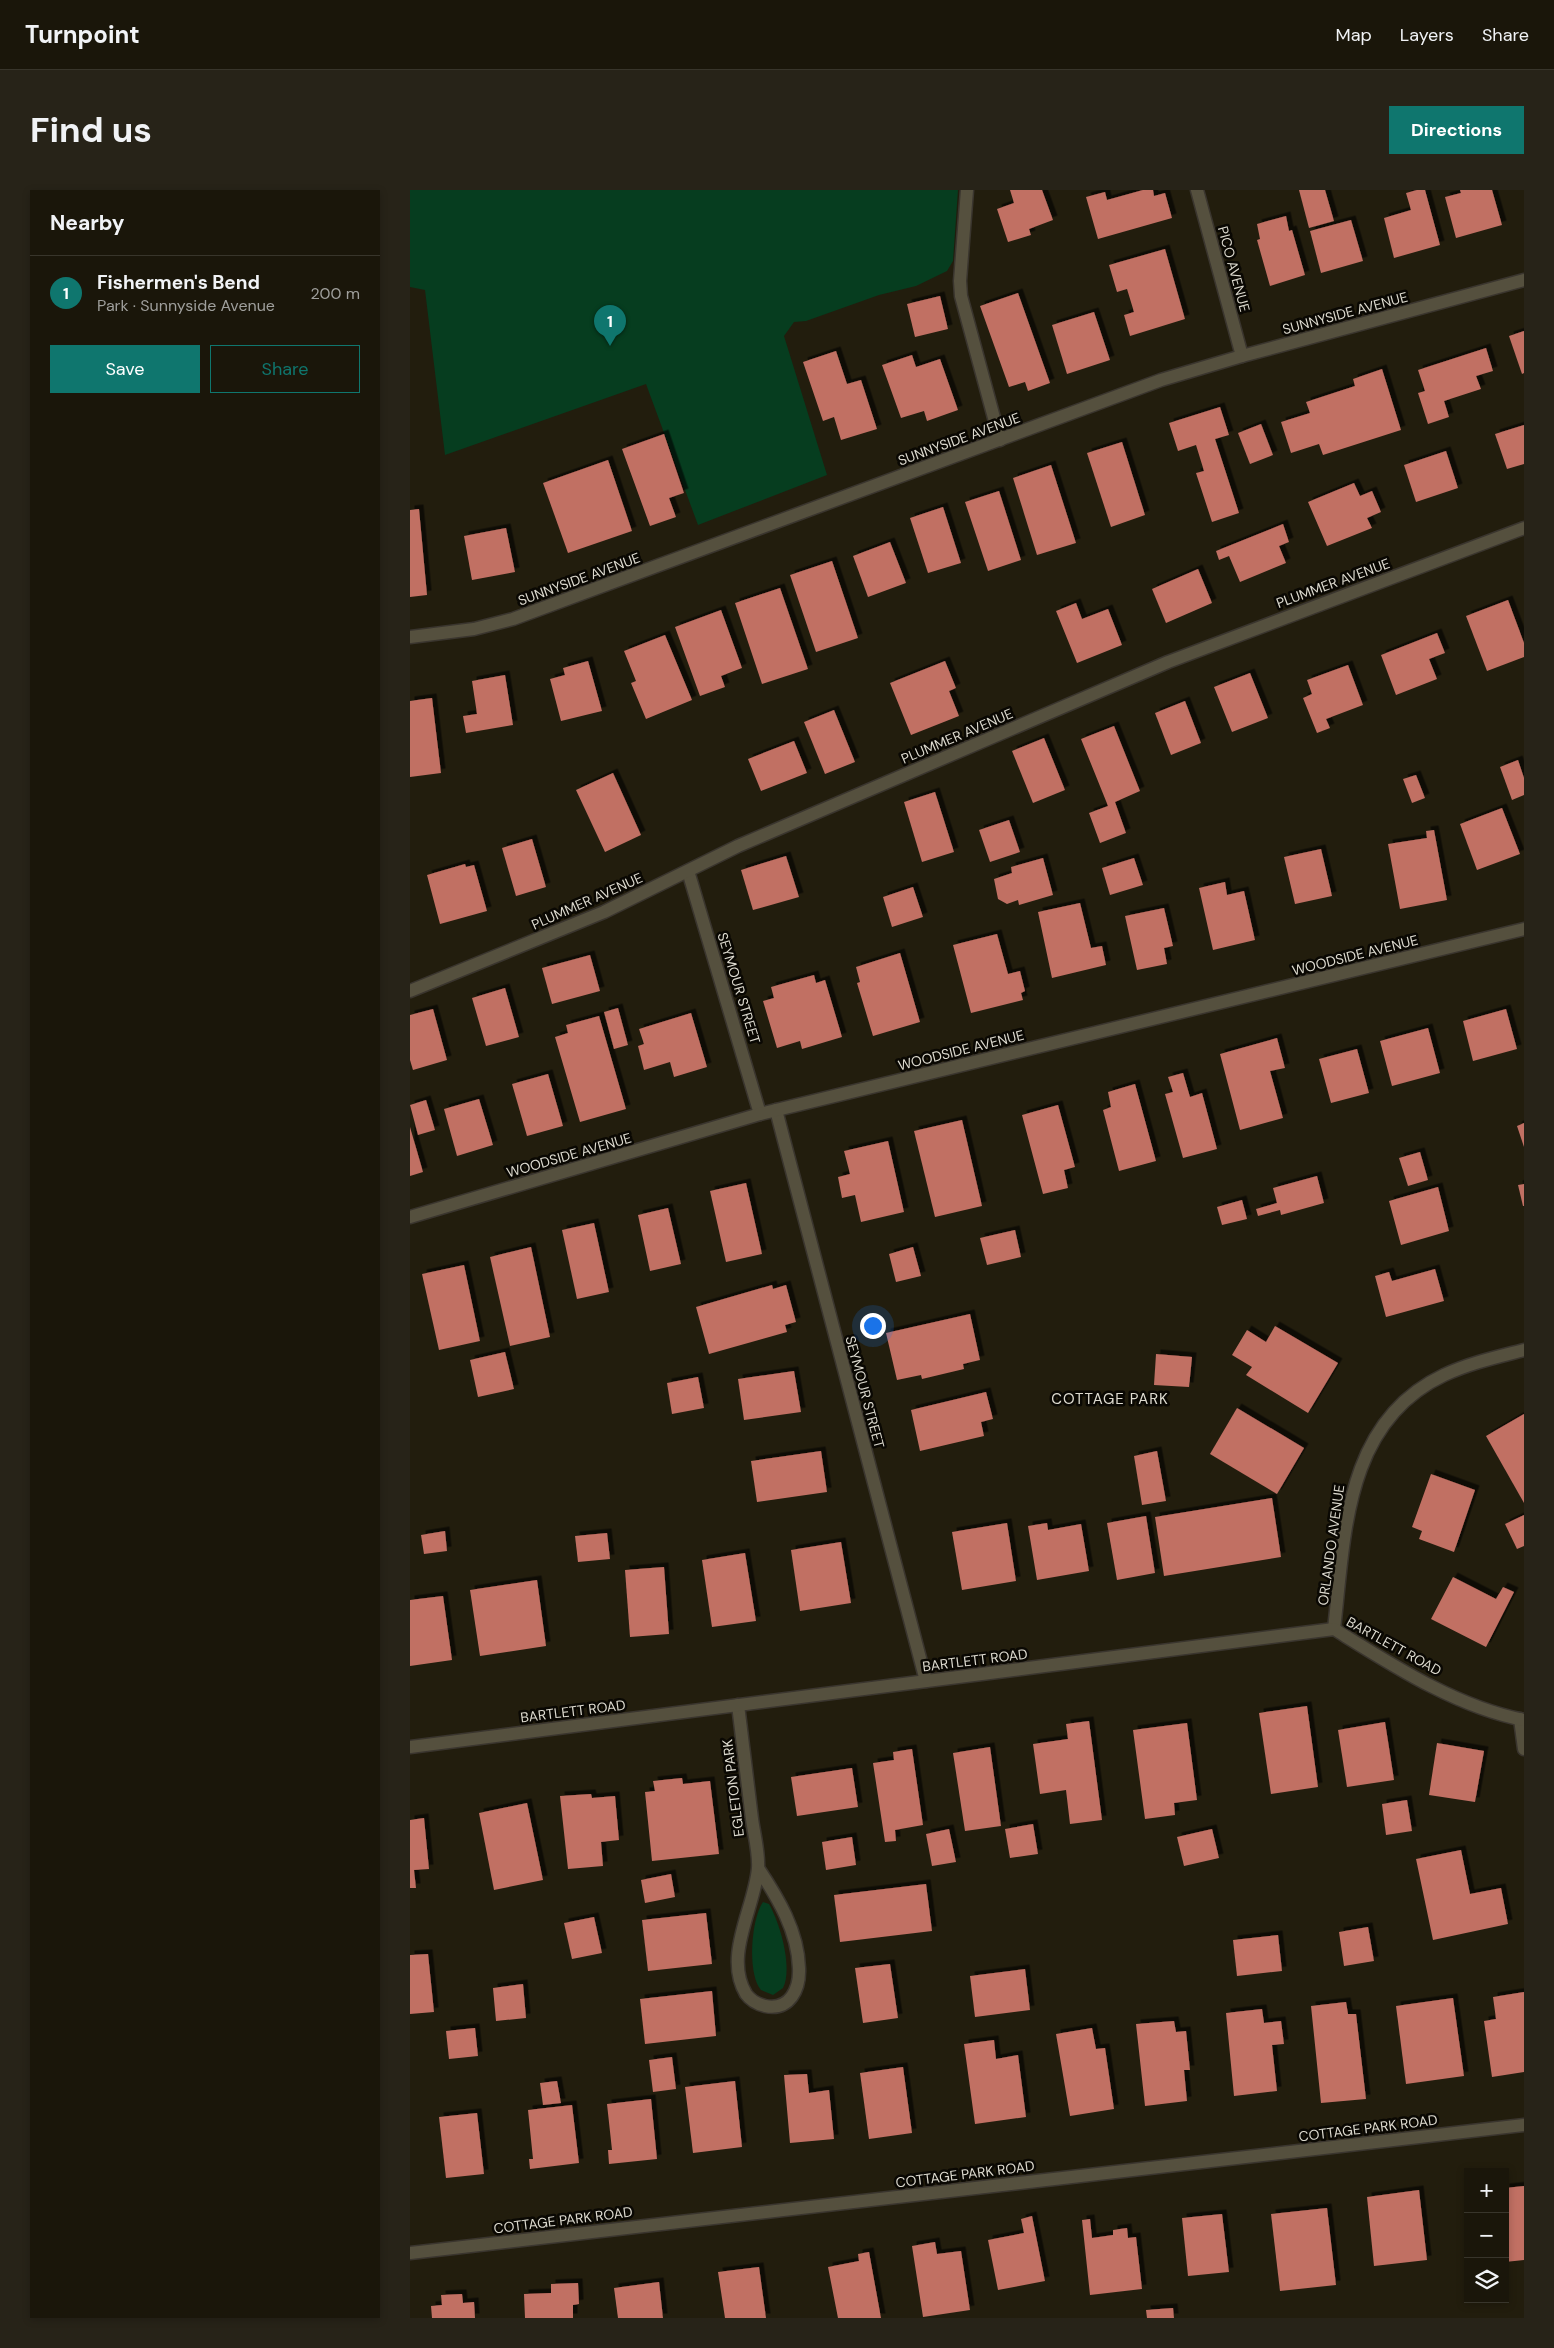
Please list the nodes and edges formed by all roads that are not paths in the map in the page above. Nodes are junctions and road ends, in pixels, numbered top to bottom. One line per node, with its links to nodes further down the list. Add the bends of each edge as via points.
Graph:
1 (967, 190): 5 (street, via 961,296)
2 (1197, 190): 4 (street, PICO AVENUE)
3 (1524, 280): 4 (street, SUNNYSIDE AVENUE)
4 (1242, 356): 5 (street, SUNNYSIDE AVENUE, via 1161,380)
5 (1000, 440): 7 (street, SUNNYSIDE AVENUE, via 513,619 474,629)
6 (1523, 533): 8 (street, PLUMMER AVENUE, via 1168,662 738,846)
7 (410, 637)
8 (688, 871): 10 (street, PLUMMER AVENUE, via 604,912); 12 (street, SEYMOUR STREET)
9 (1524, 929): 11 (street, WOODSIDE AVENUE)
10 (410, 991)
11 (776, 1110): 12 (street, WOODSIDE AVENUE); 16 (street, SEYMOUR STREET)
12 (760, 1114): 13 (street, WOODSIDE AVENUE)
13 (410, 1217)
14 (1524, 1350): 15 (street, ORLANDO AVENUE, via 1462,1368 1428,1384 1398,1408 1376,1436 1353,1489)
15 (1334, 1629): 16 (street, BARTLETT ROAD); 18 (street, BARTLETT ROAD, via 1436,1687 1481,1707)
16 (926, 1681): 17 (street, BARTLETT ROAD)
17 (738, 1705): 19 (street, BARTLETT ROAD); 21 (street, EGLETON PARK)
18 (1522, 1720): 20 (street)
19 (410, 1747)
20 (1524, 1749)
21 (758, 1868): 21 (street, EGLETON PARK, via 740,1949 739,1972 741,1983 752,2001 763,2006 777,2006 794,1995 799,1966 795,1940 785,1912)
22 (1524, 2125): 23 (street, COTTAGE PARK ROAD)
23 (410, 2253)

